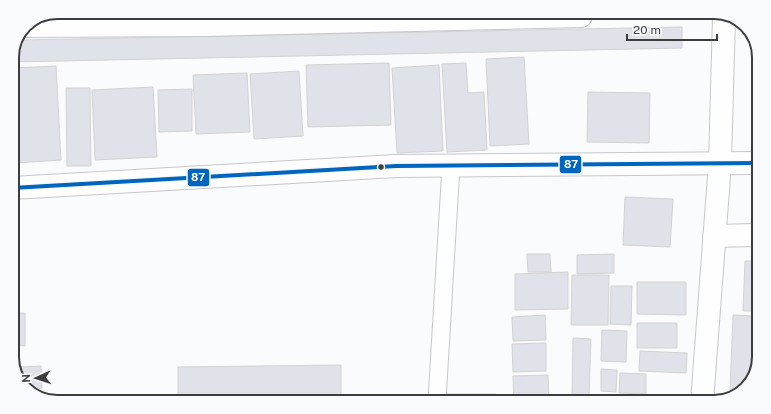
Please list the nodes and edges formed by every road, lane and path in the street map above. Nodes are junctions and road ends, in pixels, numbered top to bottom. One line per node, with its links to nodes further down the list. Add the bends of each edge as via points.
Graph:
1 (164, 19): 2 (street); 4 (street)
2 (205, 19)
3 (724, 20): 5 (street)
4 (36, 25)
5 (720, 162): 6 (street); 7 (street); 10 (street)
6 (752, 163)
7 (451, 166): 8 (street, via 396,166); 11 (lane)
8 (19, 188)
9 (752, 235): 10 (street)
10 (714, 236): 12 (street)
11 (437, 395)
12 (707, 395)

